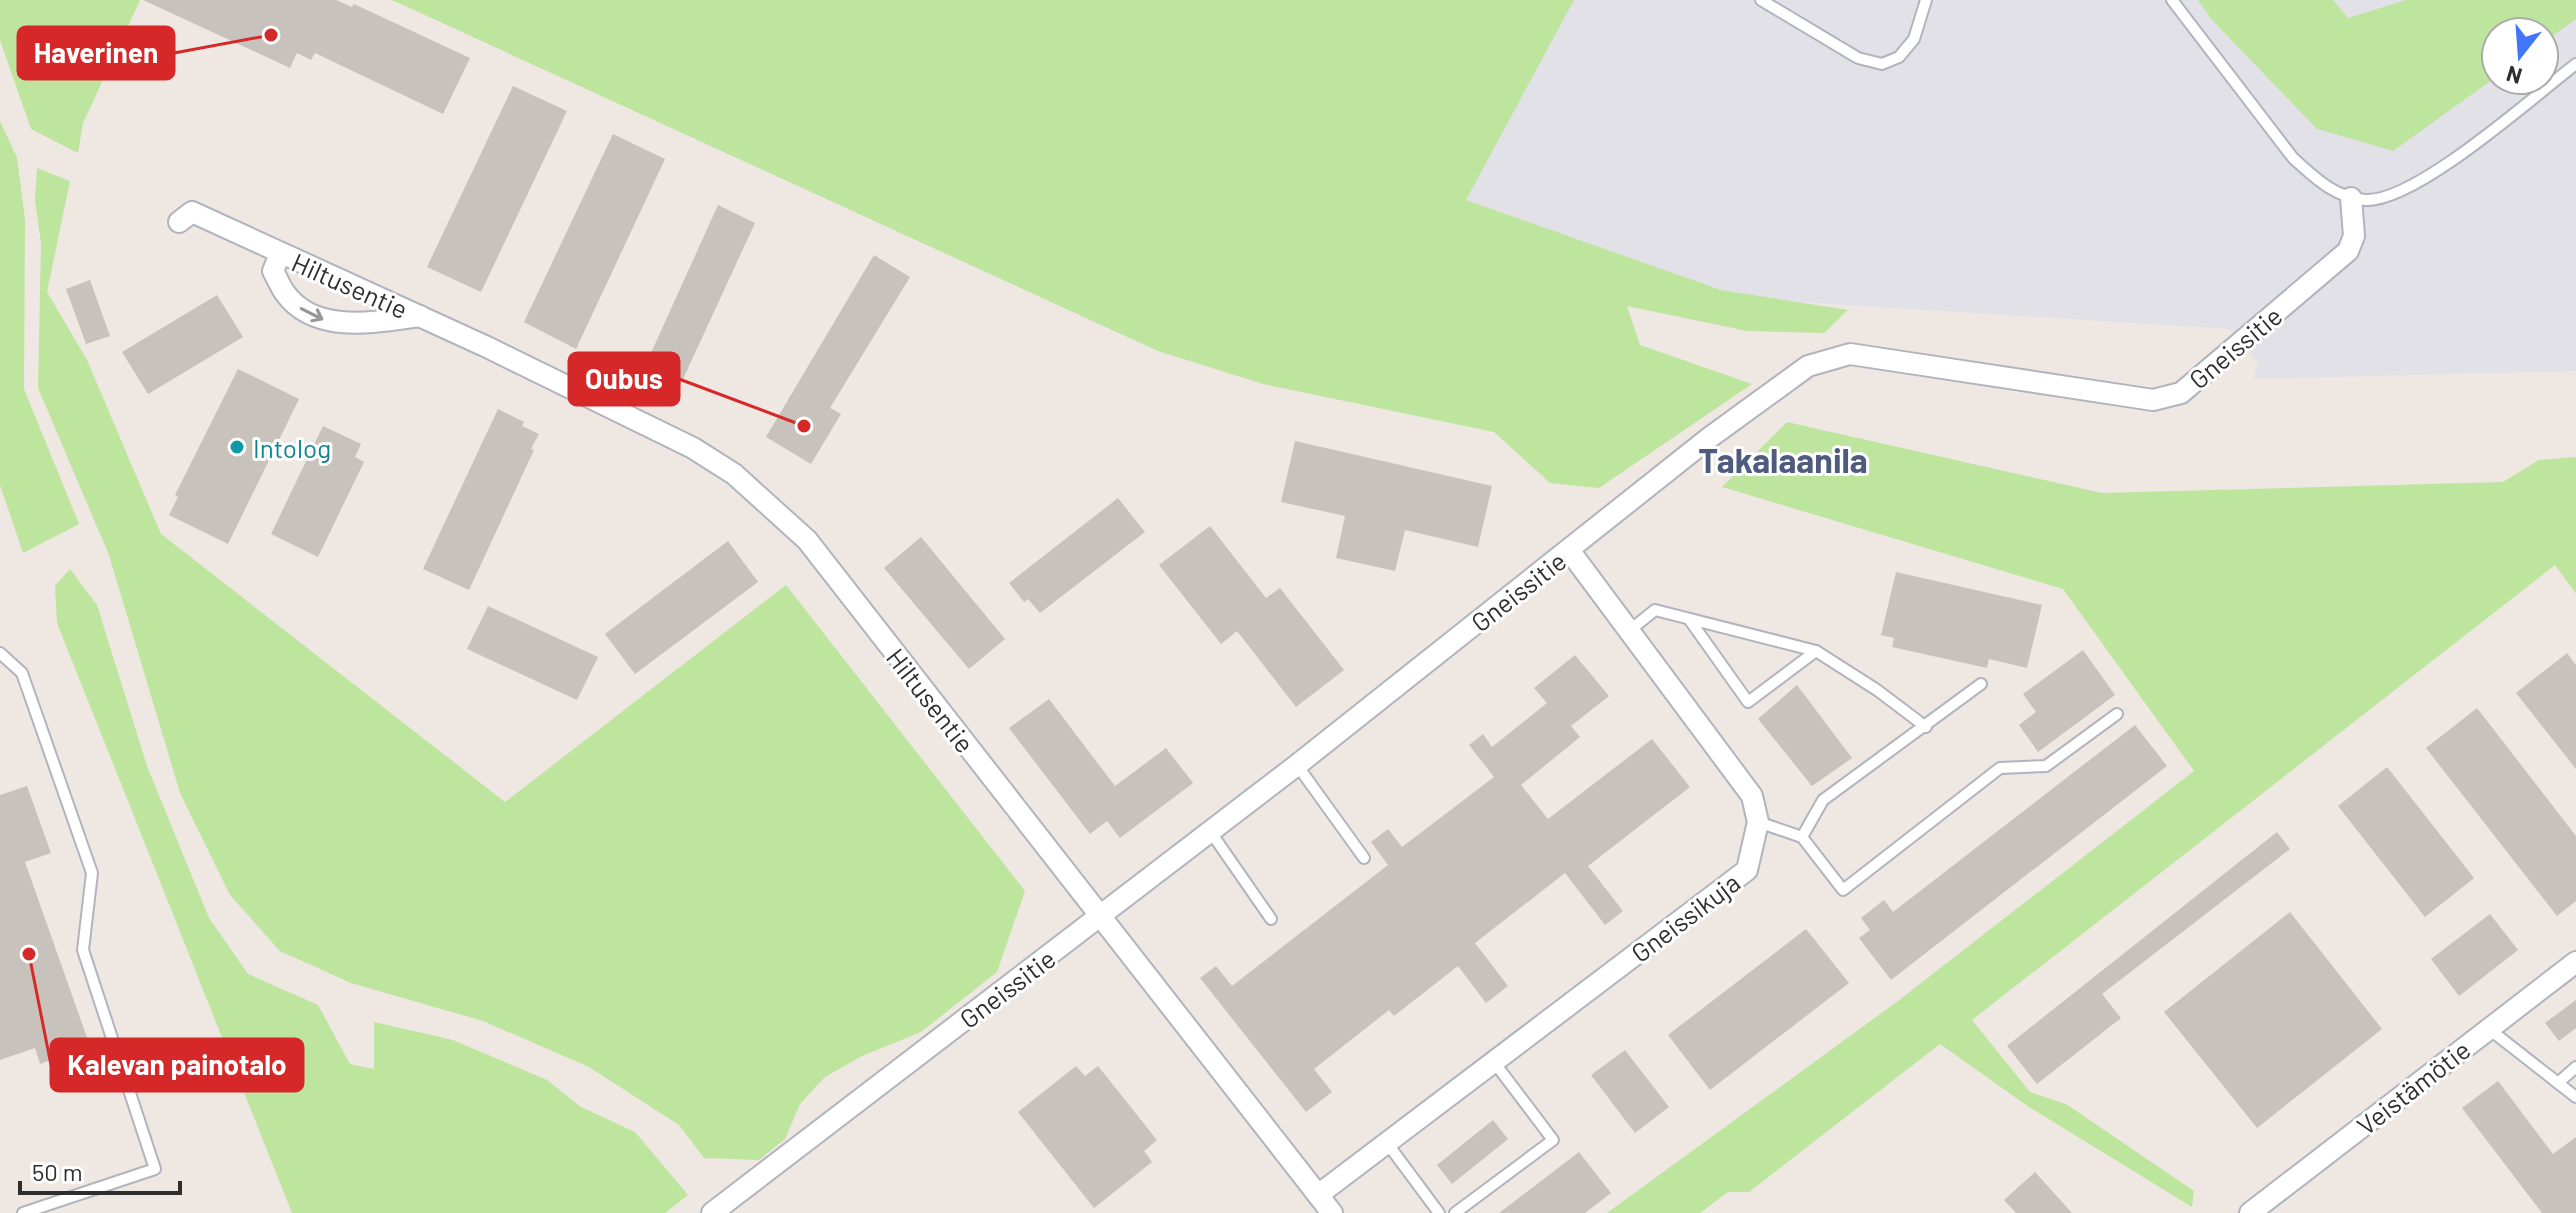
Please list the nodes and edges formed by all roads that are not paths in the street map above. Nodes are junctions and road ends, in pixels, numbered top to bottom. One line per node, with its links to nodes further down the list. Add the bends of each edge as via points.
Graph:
1 (1761, 0): 2 (lane, via 1858,58 1882,64 1899,57 1914,39)
2 (1926, 0)
3 (2172, 0): 5 (lane, via 2293,158 2317,180)
4 (2576, 64): 5 (lane, via 2422,182 2386,197)
5 (2351, 198): 9 (street, Gneissitie, via 2354,236 2348,251 2181,393 2153,400 1850,354 1808,366)
6 (179, 222): 7 (street, Hiltusentie, via 192,212)
7 (280, 254): 8 (street, Hiltusentie); 8 (street, Hiltusentie, one-way to 8, via 273,271 286,294 322,320 373,322)
8 (421, 316): 22 (street, Hiltusentie, via 623,412 734,474 807,540)
9 (1569, 550): 11 (street); 17 (street, Gneissitie)
10 (1688, 618): 11 (lane, via 1655,610); 12 (lane); 12 (lane, via 1748,702)
11 (1629, 631): 18 (street, via 1752,796)
12 (1816, 651): 16 (lane)
13 (0, 653): 32 (lane, via 22,673 92,873 83,950 155,1169)
14 (1981, 684): 16 (lane)
15 (2117, 714): 20 (lane, via 2046,766 2000,768 1843,890)
16 (1926, 727): 20 (lane, via 1823,800)
17 (1297, 765): 19 (street, Gneissitie); 21 (lane)
18 (1758, 822): 20 (lane); 26 (street, Gneissikuja, via 1747,870)
19 (1210, 831): 22 (street, Gneissitie); 23 (lane)
20 (1802, 837)
21 (1364, 858)
22 (1099, 917): 31 (street, Hiltusentie); 33 (street, Gneissitie)
23 (1271, 919)
24 (2576, 962): 25 (street, Veistämötie)
25 (2489, 1029): 28 (lane); 37 (street, Veistämötie)
26 (1494, 1062): 30 (street, Gneissikuja); 36 (lane, via 1553,1140)
27 (2576, 1067): 28 (lane)
28 (2558, 1083): 29 (lane)
29 (2576, 1097)
30 (1387, 1143): 31 (street, Gneissikuja); 35 (lane)
31 (1318, 1195): 34 (street, Hiltusentie)
32 (23, 1213)
33 (712, 1213)
34 (1332, 1213)
35 (1439, 1213)
36 (1455, 1213)
37 (2250, 1213)

